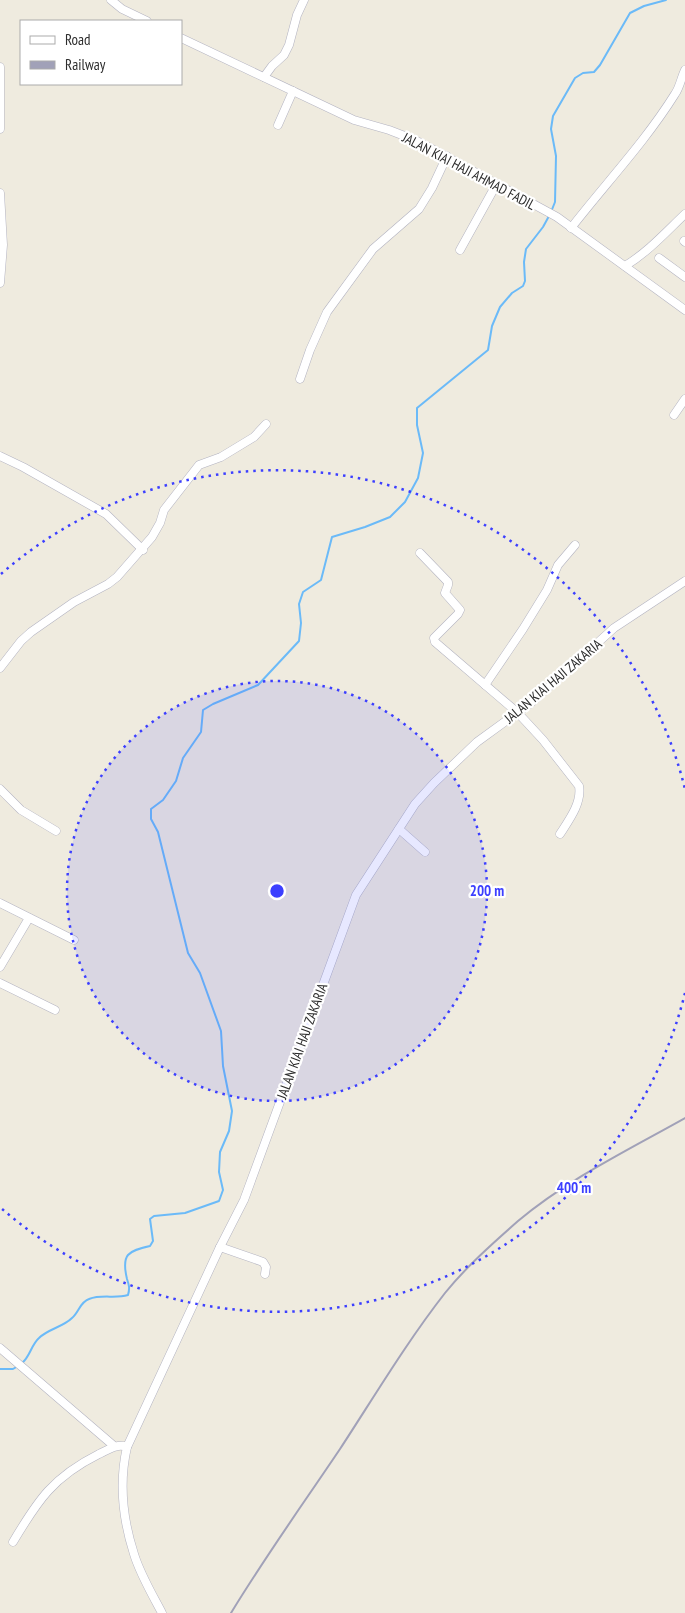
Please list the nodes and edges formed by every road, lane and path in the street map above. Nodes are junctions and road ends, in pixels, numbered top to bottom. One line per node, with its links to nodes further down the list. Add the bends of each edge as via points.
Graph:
1 (112, 0): 3 (street)
2 (304, 0): 7 (street, via 284,55)
3 (145, 20)
4 (182, 38): 7 (street, JALAN KIAI HAJI AHMAD FADIL)
5 (0, 67): 10 (street)
6 (685, 70): 15 (street, via 675,94 642,142)
7 (264, 77): 8 (street, JALAN KIAI HAJI AHMAD FADIL)
8 (293, 91): 9 (street); 11 (street, JALAN KIAI HAJI AHMAD FADIL, via 354,120 398,133)
9 (278, 126)
10 (0, 130)
11 (447, 156): 12 (street, JALAN KIAI HAJI AHMAD FADIL); 23 (street, via 419,209 372,249 327,312)
12 (496, 185): 15 (street, JALAN KIAI HAJI AHMAD FADIL, via 538,206); 16 (street)
13 (0, 193): 19 (street)
14 (685, 214): 18 (street, via 639,258)
15 (571, 228): 18 (street, JALAN KIAI HAJI AHMAD FADIL)
16 (460, 250)
17 (659, 258): 20 (street)
18 (625, 266): 22 (street, JALAN KIAI HAJI AHMAD FADIL)
19 (1, 271): 21 (street)
20 (684, 274)
21 (0, 283)
22 (685, 310)
23 (300, 379)
24 (685, 399): 25 (street)
25 (674, 415)
26 (266, 424): 29 (street, via 254,437 221,457 199,465 164,510 160,523)
27 (0, 456): 29 (street, via 106,514)
28 (575, 545): 33 (street, via 558,565 523,629)
29 (143, 550): 32 (street, via 112,582 74,602 31,632)
30 (420, 553): 33 (street, via 448,582 445,593 460,610 434,638 434,642)
31 (685, 581): 34 (street, JALAN KIAI HAJI ZAKARIA, via 614,628)
32 (0, 668)
33 (485, 685): 34 (street)
34 (518, 713): 36 (street, JALAN KIAI HAJI ZAKARIA, via 477,742 445,772 415,804); 38 (street, via 579,786 580,794)
35 (0, 789): 37 (street, via 21,810)
36 (399, 829): 39 (street); 46 (street, JALAN KIAI HAJI ZAKARIA, via 360,886 351,906 252,1180)
37 (56, 832)
38 (560, 834)
39 (424, 852)
40 (0, 903): 41 (street)
41 (29, 918): 42 (street); 43 (street)
42 (74, 940)
43 (0, 967)
44 (0, 983): 45 (street)
45 (55, 1010)
46 (220, 1247): 47 (street, via 264,1262); 50 (street, JALAN KIAI HAJI ZAKARIA)
47 (265, 1274)
48 (0, 1348): 49 (street)
49 (114, 1446): 50 (street, via 121,1444); 51 (street, via 74,1468 48,1490)
50 (127, 1447): 52 (street, JALAN KIAI HAJI ZAKARIA, via 123,1472 124,1514 134,1555)
51 (14, 1542)
52 (162, 1613)

